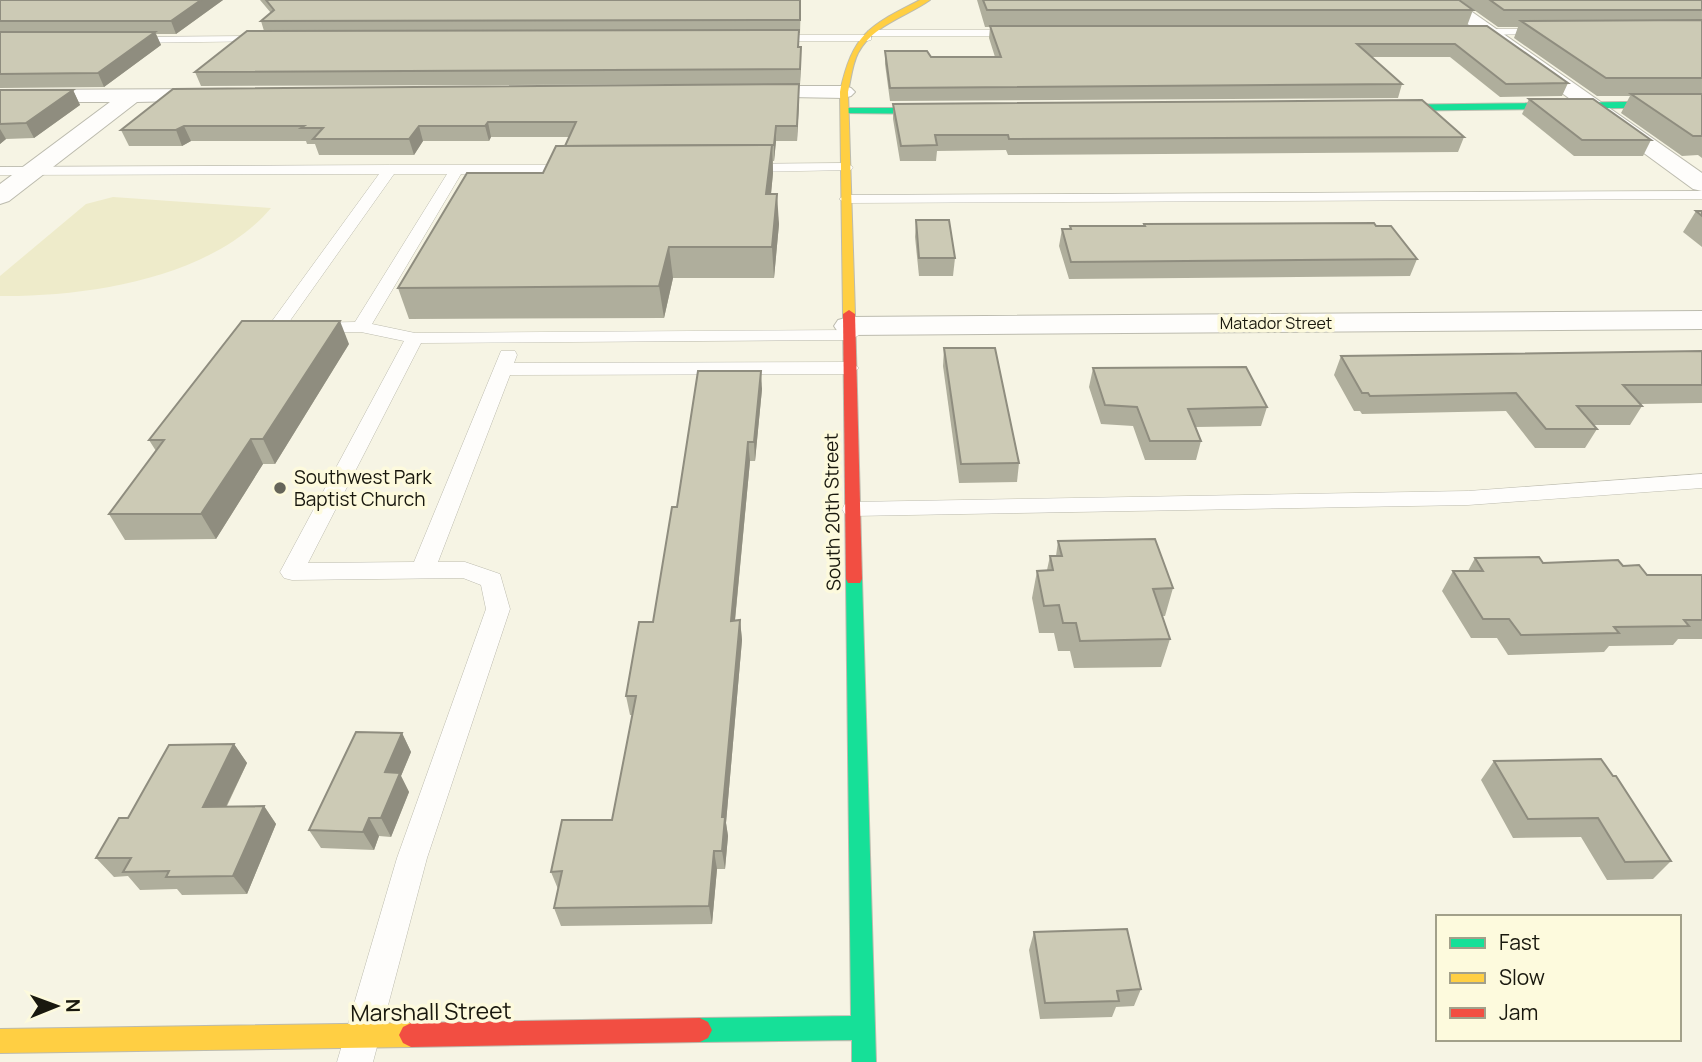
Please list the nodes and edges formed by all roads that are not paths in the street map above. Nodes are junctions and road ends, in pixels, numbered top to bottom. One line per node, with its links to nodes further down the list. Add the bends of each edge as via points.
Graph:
1 (926, 0): 3 (street, South 20th Street)
2 (1444, 0): 5 (street)
3 (901, 6): 8 (street, South 20th Street)
4 (1461, 32): 5 (lane)
5 (1489, 32): 6 (lane); 18 (street)
6 (1555, 32)
7 (1036, 33): 8 (lane)
8 (870, 36): 9 (lane); 16 (street, South 20th Street, via 854,52)
9 (755, 38)
10 (280, 39): 11 (lane)
11 (112, 40)
12 (732, 92): 16 (street)
13 (243, 95): 15 (street)
14 (0, 96): 15 (street)
15 (131, 96): 27 (street)
16 (844, 102): 20 (street); 21 (street, South 20th Street)
17 (1702, 104): 18 (street)
18 (1594, 106): 19 (street); 28 (street)
19 (1358, 108)
20 (956, 111)
21 (846, 167): 22 (lane); 31 (street, South 20th Street)
22 (721, 168)
23 (390, 169): 24 (lane); 27 (lane); 33 (lane, via 276,328)
24 (457, 169): 25 (lane); 33 (lane)
25 (596, 169)
26 (0, 171): 27 (lane)
27 (33, 171): 30 (street)
28 (1702, 184)
29 (1702, 195): 31 (lane)
30 (0, 196)
31 (846, 199): 34 (street, South 20th Street)
32 (1702, 320): 34 (street, Matador Street)
33 (360, 327): 35 (lane)
34 (849, 331): 36 (lane); 37 (street, South 20th Street)
35 (415, 338): 36 (lane); 41 (lane, via 292,572)
36 (515, 338): 38 (lane)
37 (850, 368): 38 (lane); 40 (street, South 20th Street)
38 (502, 369): 41 (lane)
39 (1702, 481): 40 (lane, via 1468,498)
40 (853, 509): 42 (street, South 20th Street)
41 (423, 570): 44 (lane, via 465,570 492,580 498,609 412,858)
42 (863, 1028): 44 (street, Marshall Street); 45 (street, South 20th Street)
43 (0, 1041): 44 (street, Marshall Street)
44 (359, 1049)
45 (864, 1062)

